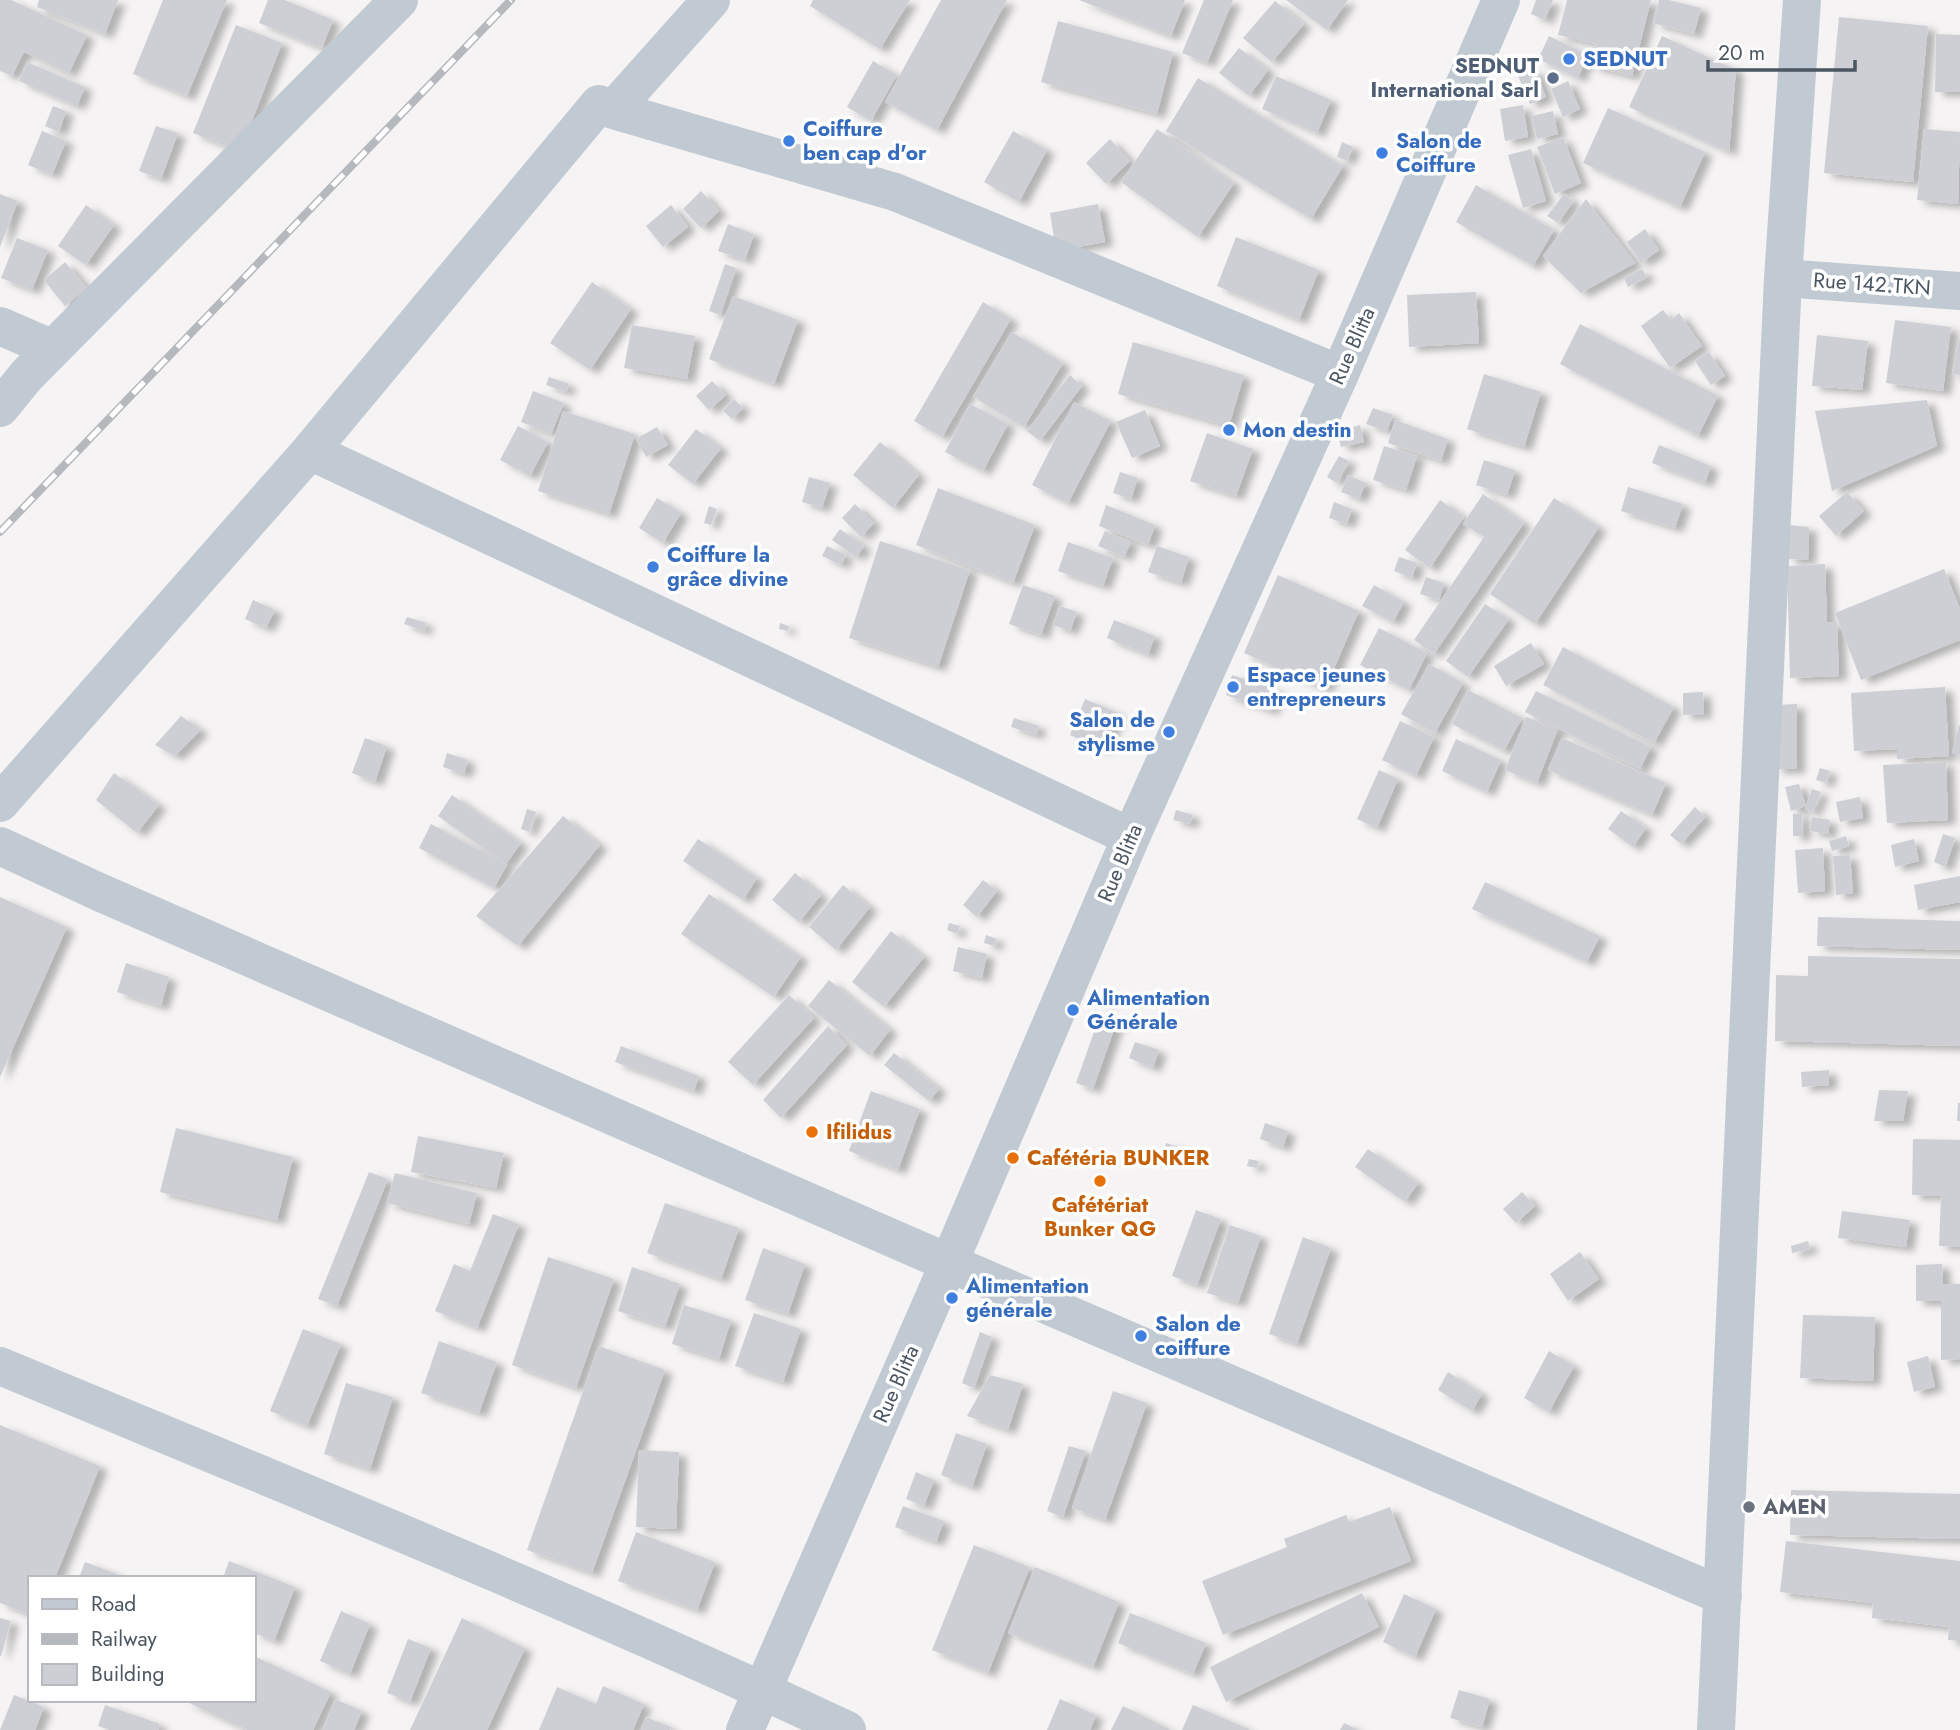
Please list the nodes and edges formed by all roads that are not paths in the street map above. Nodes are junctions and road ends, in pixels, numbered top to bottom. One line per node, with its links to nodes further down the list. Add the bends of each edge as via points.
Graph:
1 (399, 0): 9 (street)
2 (711, 0): 5 (street)
3 (1501, 0): 10 (street, Rue Blitta)
4 (1802, 0): 6 (street)
5 (613, 110): 10 (street, via 895,192); 12 (street, via 599,104)
6 (1783, 278): 7 (street, Rue 142.TKN); 18 (street)
7 (1960, 290)
8 (0, 326): 9 (street)
9 (53, 349): 11 (street)
10 (1340, 374): 14 (street, Rue Blitta)
11 (0, 408)
12 (310, 451): 13 (street); 14 (street)
13 (0, 803)
14 (1131, 837): 16 (street, Rue Blitta)
15 (0, 846): 16 (street)
16 (949, 1263): 18 (street); 19 (street, Rue Blitta)
17 (0, 1366): 19 (street)
18 (1723, 1596): 22 (street)
19 (762, 1690): 20 (street, Rue Blitta); 21 (street)
20 (745, 1730)
21 (847, 1730)
22 (1716, 1730)

